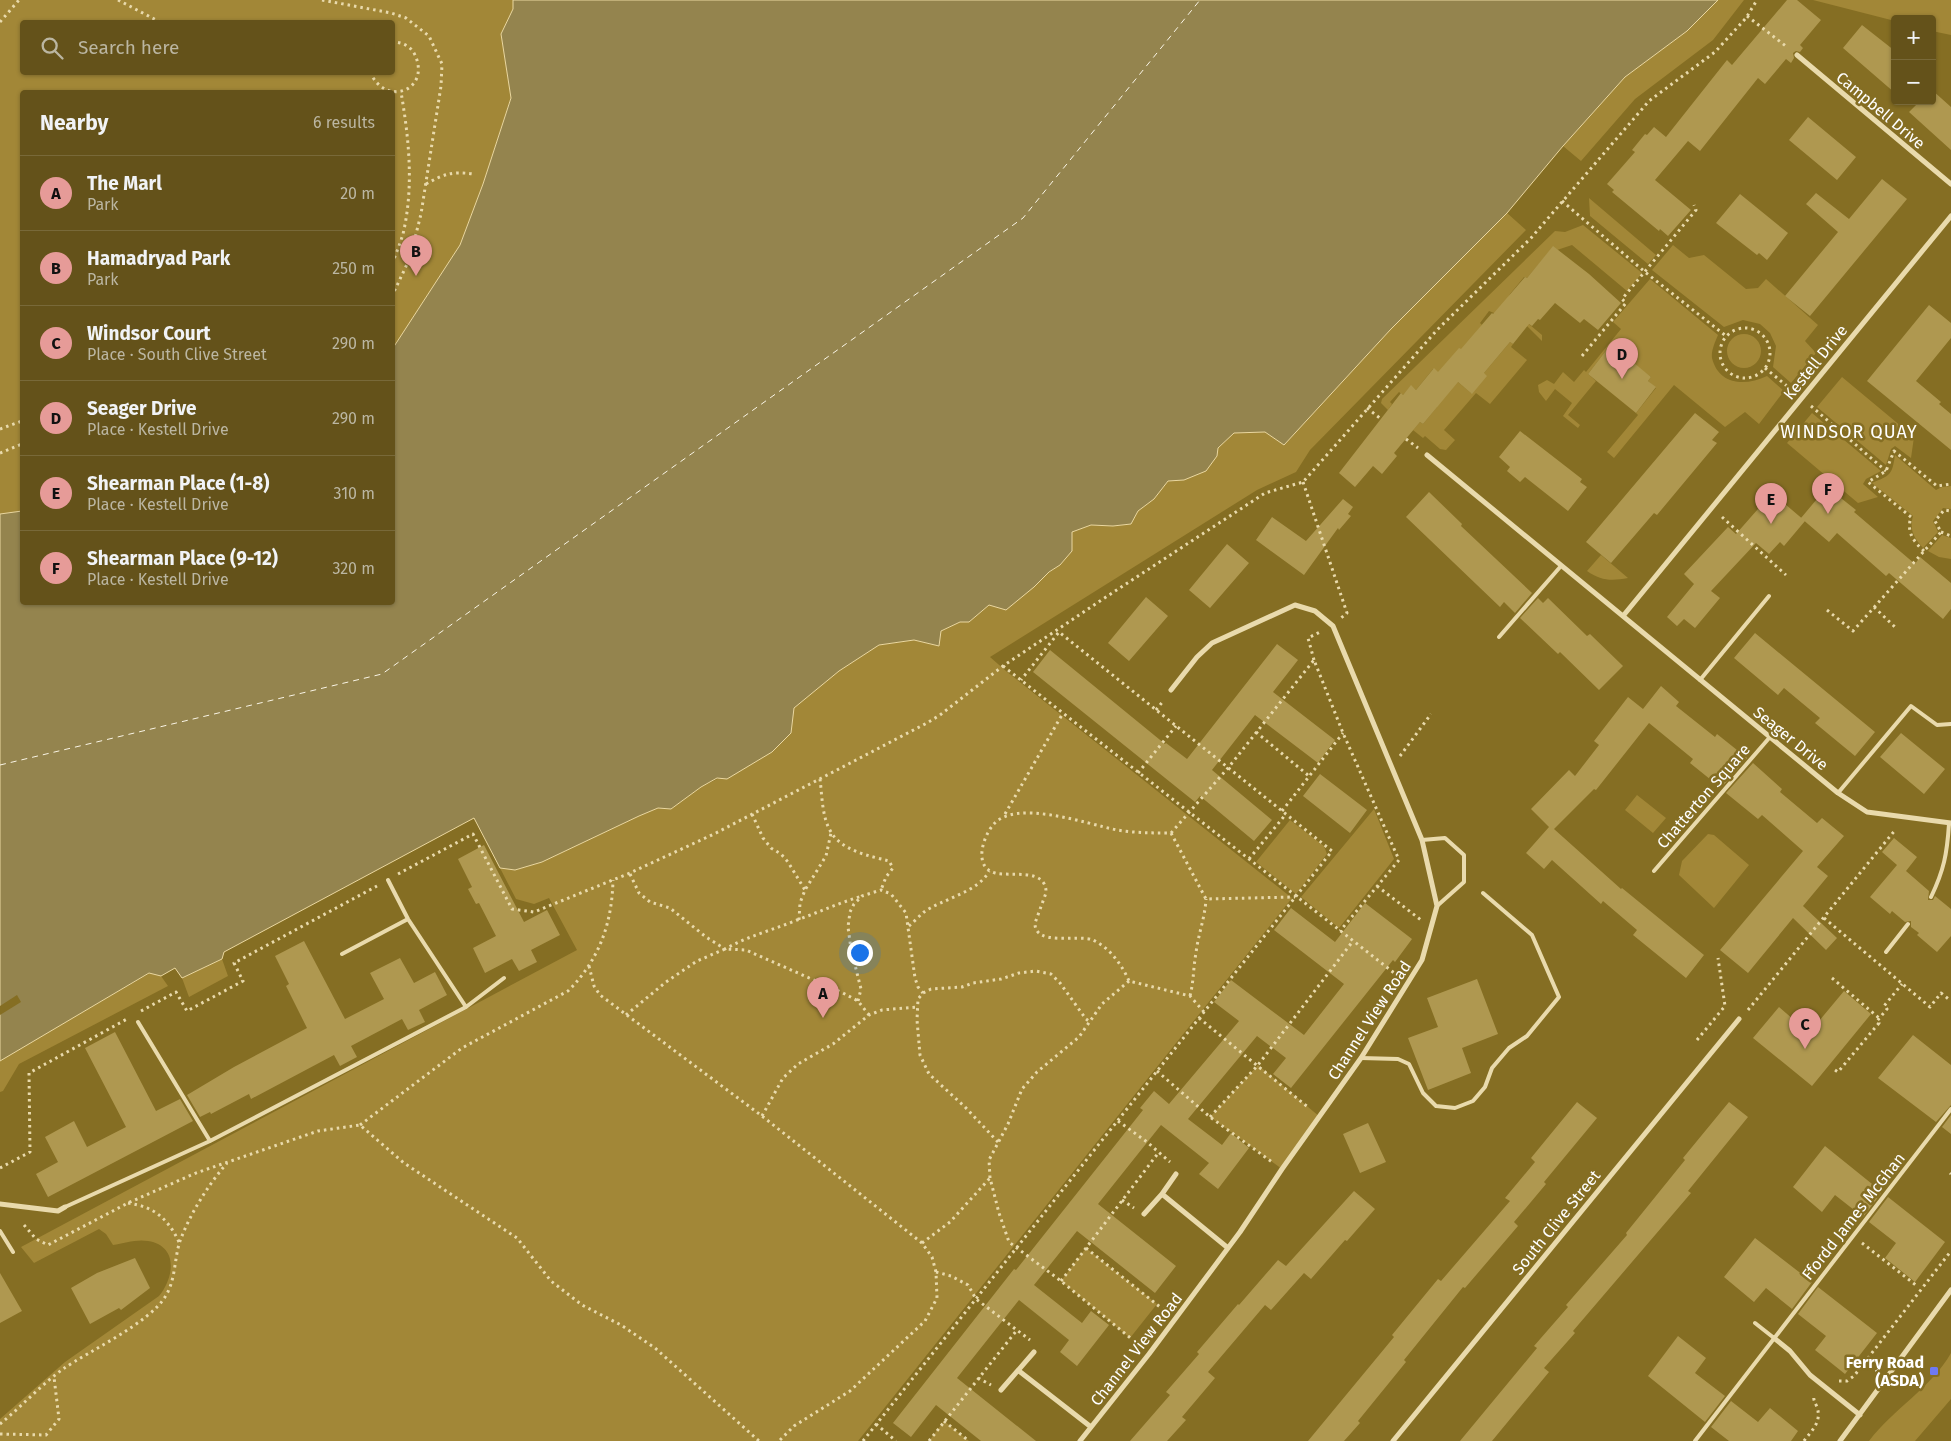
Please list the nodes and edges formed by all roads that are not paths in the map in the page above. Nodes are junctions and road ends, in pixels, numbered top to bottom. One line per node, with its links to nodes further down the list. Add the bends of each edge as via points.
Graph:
1 (1797, 55): 2 (street, Campbell Drive)
2 (1951, 184)
3 (1951, 216): 7 (street, Kestell Drive)
4 (1427, 454): 5 (street, Seager Drive)
5 (1562, 566): 7 (street, Seager Drive); 8 (lane)
6 (1769, 596): 9 (lane)
7 (1623, 616): 9 (street, Seager Drive)
8 (1499, 637)
9 (1700, 680): 12 (street, Seager Drive)
10 (1171, 690): 15 (street, Channel View Road, via 1212,643 1295,605 1315,611 1333,626)
11 (1951, 724): 13 (lane, via 1937,725 1911,706)
12 (1770, 737): 13 (street, Seager Drive); 16 (lane, Chatterton Square)
13 (1838, 793): 14 (street, Seager Drive, via 1867,812)
14 (1950, 824): 19 (lane, via 1946,858)
15 (1422, 840): 20 (street, Channel View Road); 20 (lane, via 1444,838 1464,855 1464,882)
16 (1654, 870)
17 (388, 880): 21 (lane)
18 (1483, 893): 29 (lane, via 1532,936 1559,997 1527,1036 1509,1048 1492,1068 1484,1087 1473,1101 1455,1108 1436,1106 1423,1092 1409,1064 1398,1059)
19 (1931, 897)
20 (1437, 906): 29 (street, Channel View Road, via 1422,960)
21 (408, 919): 24 (lane); 26 (lane)
22 (1908, 924): 23 (lane)
23 (1886, 952)
24 (342, 954)
25 (504, 978): 26 (lane)
26 (466, 1007): 31 (lane)
27 (1740, 1020): 49 (street, South Clive Street)
28 (138, 1022): 31 (lane)
29 (1361, 1058): 38 (street, Channel View Road)
30 (1951, 1109): 42 (lane, Ffordd James McGhan)
31 (210, 1141): 35 (lane)
32 (1176, 1174): 33 (street)
33 (1162, 1194): 36 (street); 38 (street)
34 (0, 1204): 35 (street, via 58,1211)
35 (65, 1208)
36 (1144, 1214)
37 (0, 1231): 39 (lane)
38 (1228, 1248): 47 (street, Channel View Road)
39 (13, 1252)
40 (1951, 1290): 46 (street)
41 (1754, 1323): 42 (lane)
42 (1774, 1338): 46 (street, via 1810,1374); 50 (lane, Ffordd James McGhan)
43 (1034, 1352): 44 (street)
44 (1019, 1371): 45 (street); 47 (street)
45 (1001, 1390)
46 (1860, 1415): 51 (street)
47 (1091, 1427): 48 (street, Channel View Road)
48 (1080, 1441)
49 (1393, 1441)
50 (1695, 1441)
51 (1840, 1441)

